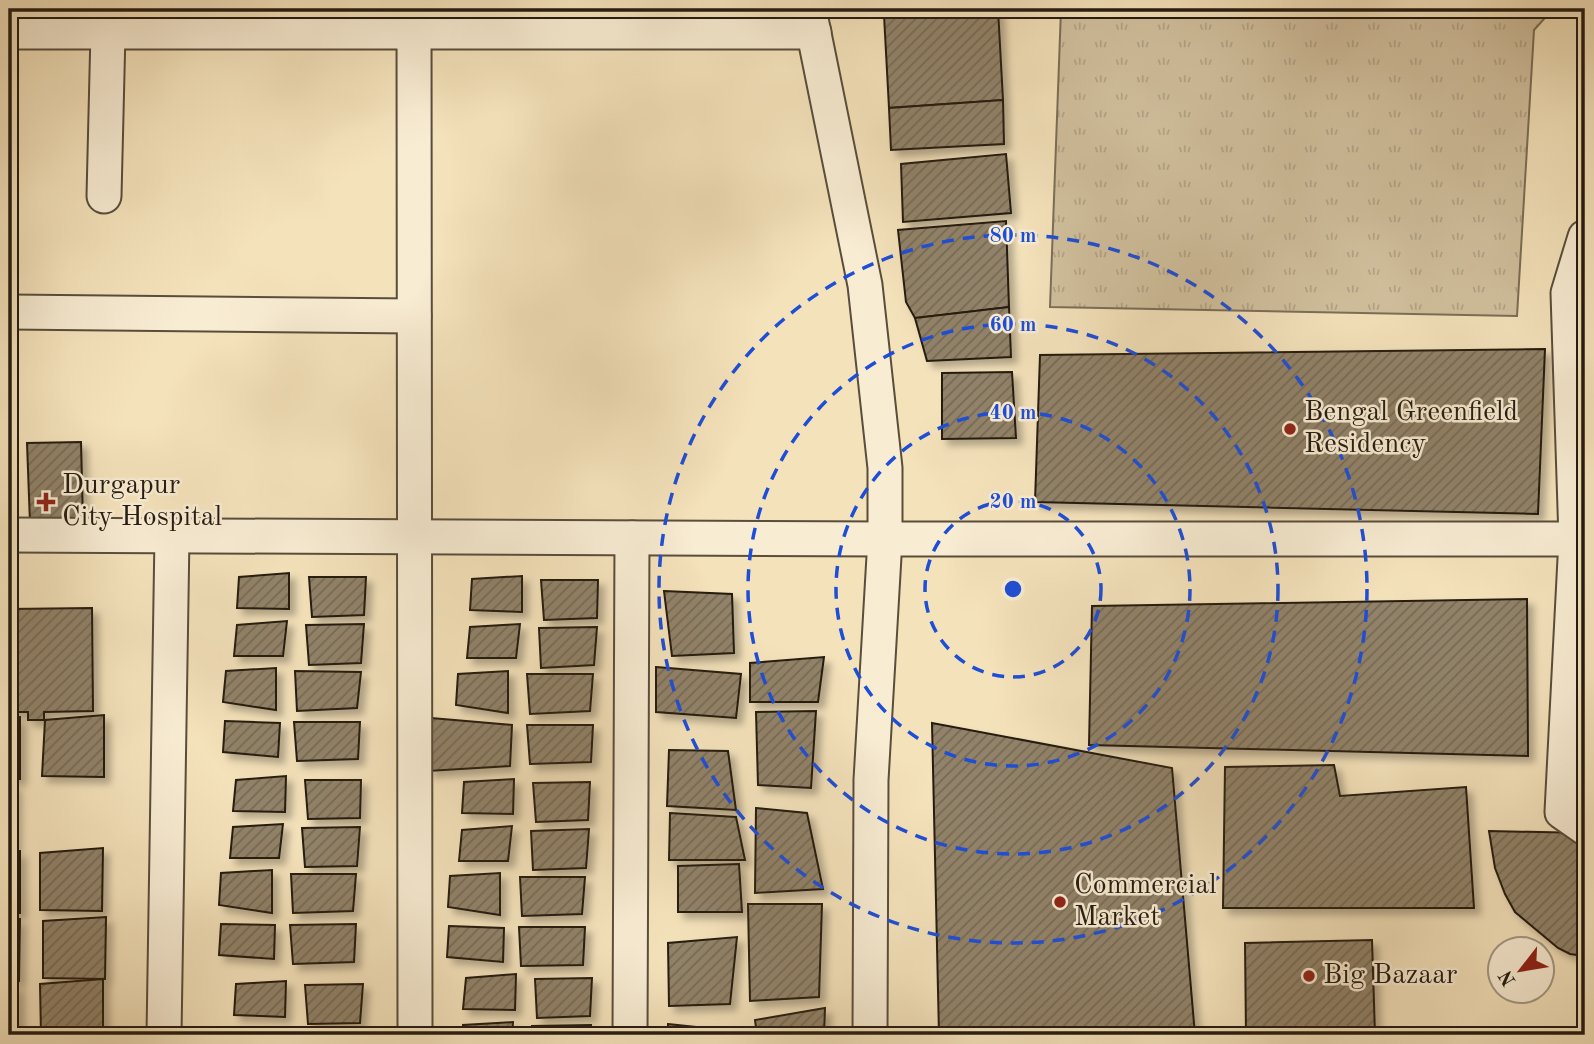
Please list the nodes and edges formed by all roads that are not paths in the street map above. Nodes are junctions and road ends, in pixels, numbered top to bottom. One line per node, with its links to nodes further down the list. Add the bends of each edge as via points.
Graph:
1 (811, 20): 2 (street); 13 (street, via 864,285 885,468)
2 (414, 21): 4 (street); 8 (street)
3 (9, 32): 4 (street)
4 (108, 32): 5 (street)
5 (104, 196)
6 (1585, 237): 14 (street, via 1568,293)
7 (9, 312): 8 (street)
8 (414, 316): 11 (street)
9 (9, 535): 10 (street)
10 (172, 536): 11 (street); 16 (street)
11 (415, 537): 12 (street); 17 (street)
12 (632, 538): 13 (street); 18 (street)
13 (885, 539): 14 (street); 19 (street, via 871,780)
14 (1576, 539): 15 (street, via 1562,812)
15 (1585, 828)
16 (164, 1035)
17 (415, 1035)
18 (630, 1035)
19 (870, 1035)

